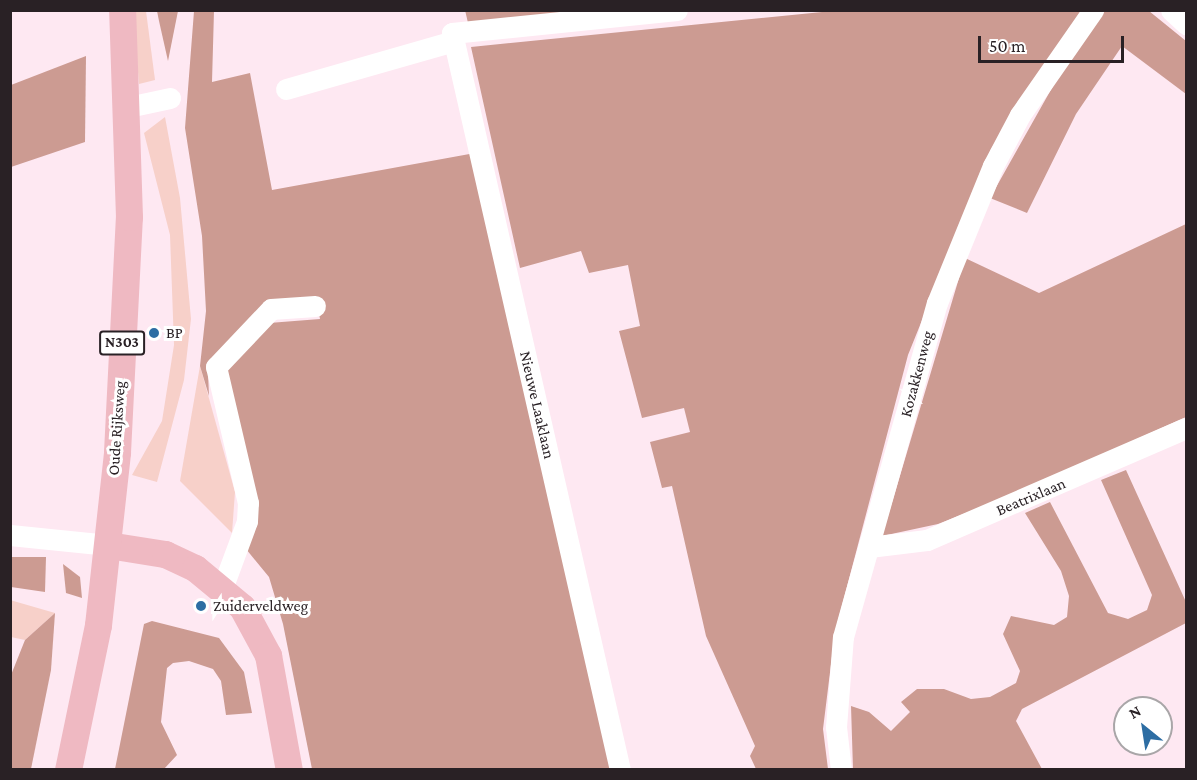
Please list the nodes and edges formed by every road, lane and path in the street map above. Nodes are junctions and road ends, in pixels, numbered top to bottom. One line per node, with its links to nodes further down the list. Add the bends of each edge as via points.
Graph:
1 (122, 10): 9 (main road, Oude Rijksweg / N303)
2 (677, 10): 6 (street)
3 (1093, 10): 14 (street, Kozakkenweg, via 1020,115 975,209 937,303)
4 (1171, 10): 5 (street)
5 (1186, 24)
6 (453, 37): 7 (street); 18 (street, Nieuwe Laaklaan)
7 (286, 89)
8 (170, 98): 9 (street)
9 (128, 107): 13 (main road, Oude Rijksweg / N303, via 129,217)
10 (315, 306): 15 (street, via 271,309 216,367 248,503 247,521)
11 (1186, 428): 14 (street, Beatrixlaan, via 927,540)
12 (10, 535): 13 (street)
13 (108, 545): 15 (main road, via 165,554); 16 (main road, Oude Rijksweg / N303)
14 (869, 547): 19 (street, Kozakkenweg, via 843,637 836,728)
15 (223, 586): 17 (main road, via 243,607 268,655)
16 (68, 770)
17 (289, 770)
18 (620, 770)
19 (841, 770)

